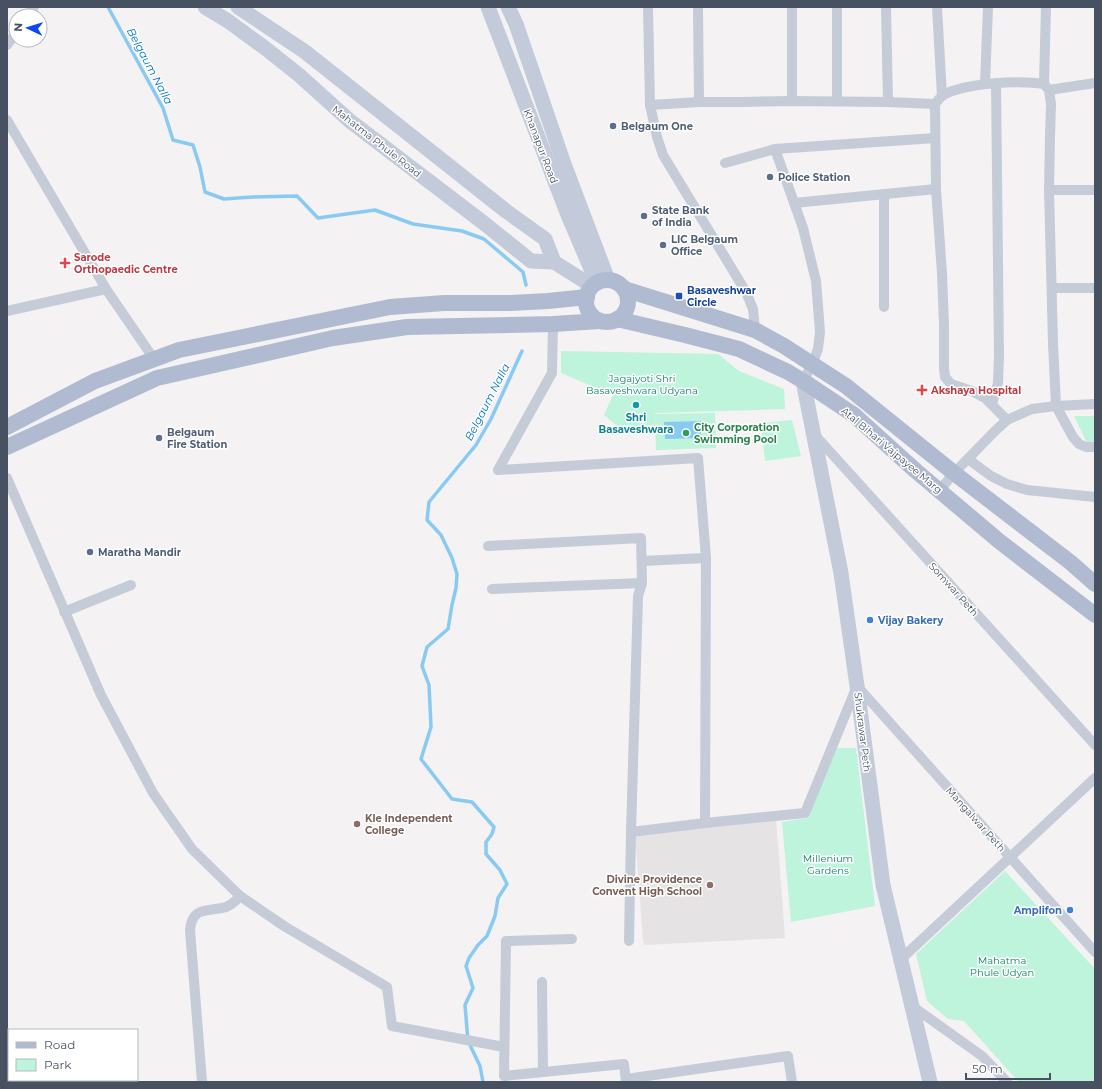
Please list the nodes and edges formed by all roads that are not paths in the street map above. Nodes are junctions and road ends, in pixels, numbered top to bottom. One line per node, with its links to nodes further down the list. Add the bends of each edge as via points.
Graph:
1 (205, 7): 33 (main road, Mahatma Phule Road, via 265,48 350,121 531,261)
2 (238, 7): 33 (main road, via 304,51 506,211 545,238)
3 (488, 7): 34 (main road, Khanapur Road)
4 (508, 7): 34 (main road, via 564,164)
5 (648, 7): 23 (street)
6 (698, 7): 19 (street)
7 (792, 7): 18 (street)
8 (837, 7): 20 (street)
9 (886, 7): 21 (street)
10 (937, 7): 17 (street)
11 (988, 7): 14 (street)
12 (1046, 7): 16 (street)
13 (1095, 83): 16 (street)
14 (985, 84): 15 (street); 17 (street, via 955,90)
15 (996, 84): 16 (street, via 1033,82); 48 (street, via 999,355 998,383)
16 (1046, 87): 29 (street, via 1051,104)
17 (942, 96): 22 (street)
18 (792, 101): 19 (street); 20 (street)
19 (699, 102): 23 (street)
20 (838, 102): 21 (street)
21 (888, 102): 22 (street)
22 (935, 104): 25 (street)
23 (650, 105): 44 (street, via 663,155 746,292 753,309)
24 (7, 120): 38 (street)
25 (936, 138): 26 (street); 28 (street)
26 (775, 149): 27 (street); 32 (street)
27 (725, 163)
28 (936, 189): 31 (street); 48 (street, via 945,377 951,384 972,391)
29 (1049, 190): 30 (street); 36 (street)
30 (1095, 190)
31 (884, 195): 32 (street); 39 (street)
32 (794, 203): 46 (street, via 816,281 820,332 818,349)
33 (554, 262): 34 (main road)
34 (596, 286): 35 (main road, via 614,282); 42 (main road, via 586,303 590,314); 45 (main road, via 541,302 444,303 390,307 179,350)
35 (624, 288): 41 (main road, via 628,300 626,311); 44 (main road, Atal Bihari Vajpayee Marg)
36 (1052, 288): 37 (street); 50 (street)
37 (1095, 288)
38 (106, 289): 40 (street); 45 (street)
39 (884, 307)
40 (7, 311)
41 (617, 319): 42 (main road, via 606,322); 47 (main road, Atal Bihari Vajpayee Marg, via 739,348)
42 (600, 320): 43 (main road)
43 (553, 324): 54 (main road, via 407,327 333,338 157,378); 62 (street, via 552,373 498,470 698,458)
44 (755, 330): 46 (main road, Atal Bihari Vajpayee Marg)
45 (154, 359): 52 (main road, via 95,381)
46 (812, 365): 47 (street); 57 (main road, Atal Bihari Vajpayee Marg, via 846,386)
47 (803, 381): 53 (main road, Shukrawar Peth); 59 (main road, Atal Bihari Vajpayee Marg, via 854,415)
48 (992, 404): 51 (street)
49 (1095, 404): 50 (street)
50 (1056, 406): 51 (street, via 1032,409); 55 (street, via 1079,444)
51 (1007, 420): 56 (street)
52 (7, 427)
53 (813, 433): 70 (main road, Shukrawar Peth, via 842,573); 71 (street, Somwar Peth)
54 (7, 447)
55 (1095, 447)
56 (968, 459): 57 (street); 60 (street, via 991,476 1027,490)
57 (954, 473): 59 (street); 65 (main road, Atal Bihari Vajpayee Marg)
58 (7, 478): 68 (street)
59 (939, 491): 69 (main road, Atal Bihari Vajpayee Marg)
60 (1095, 497)
61 (488, 546): 63 (street, via 641,538)
62 (706, 558): 63 (street); 73 (street)
63 (642, 561): 64 (street)
64 (642, 583): 67 (street); 74 (street, via 638,596)
65 (1095, 584)
66 (131, 585): 68 (street)
67 (492, 589)
68 (64, 612): 76 (street, via 101,695 153,793 192,849)
69 (1095, 615)
70 (857, 686): 73 (street, via 804,813); 75 (street, Mangalwar Peth); 80 (main road, Shukrawar Peth, via 882,885)
71 (1095, 745)
72 (1095, 778): 75 (street)
73 (704, 823): 74 (street)
74 (631, 832): 78 (street)
75 (1010, 857): 79 (street, Mangalwar Peth); 80 (street)
76 (240, 896): 83 (street, via 284,926 387,987 392,1026); 86 (street, via 229,906 202,911 190,922)
77 (572, 939): 83 (street, via 506,941)
78 (629, 941)
79 (1095, 952)
80 (900, 960): 82 (main road, Shukrawar Peth)
81 (542, 982): 84 (street)
82 (912, 1006): 88 (main road, Shukrawar Peth); 89 (street, via 982,1056)
83 (504, 1048): 84 (street, via 504,1076)
84 (543, 1072): 85 (street, via 624,1064)
85 (626, 1081): 87 (street, via 788,1056)
86 (202, 1082)
87 (792, 1082)
88 (930, 1082)
89 (1008, 1082)

